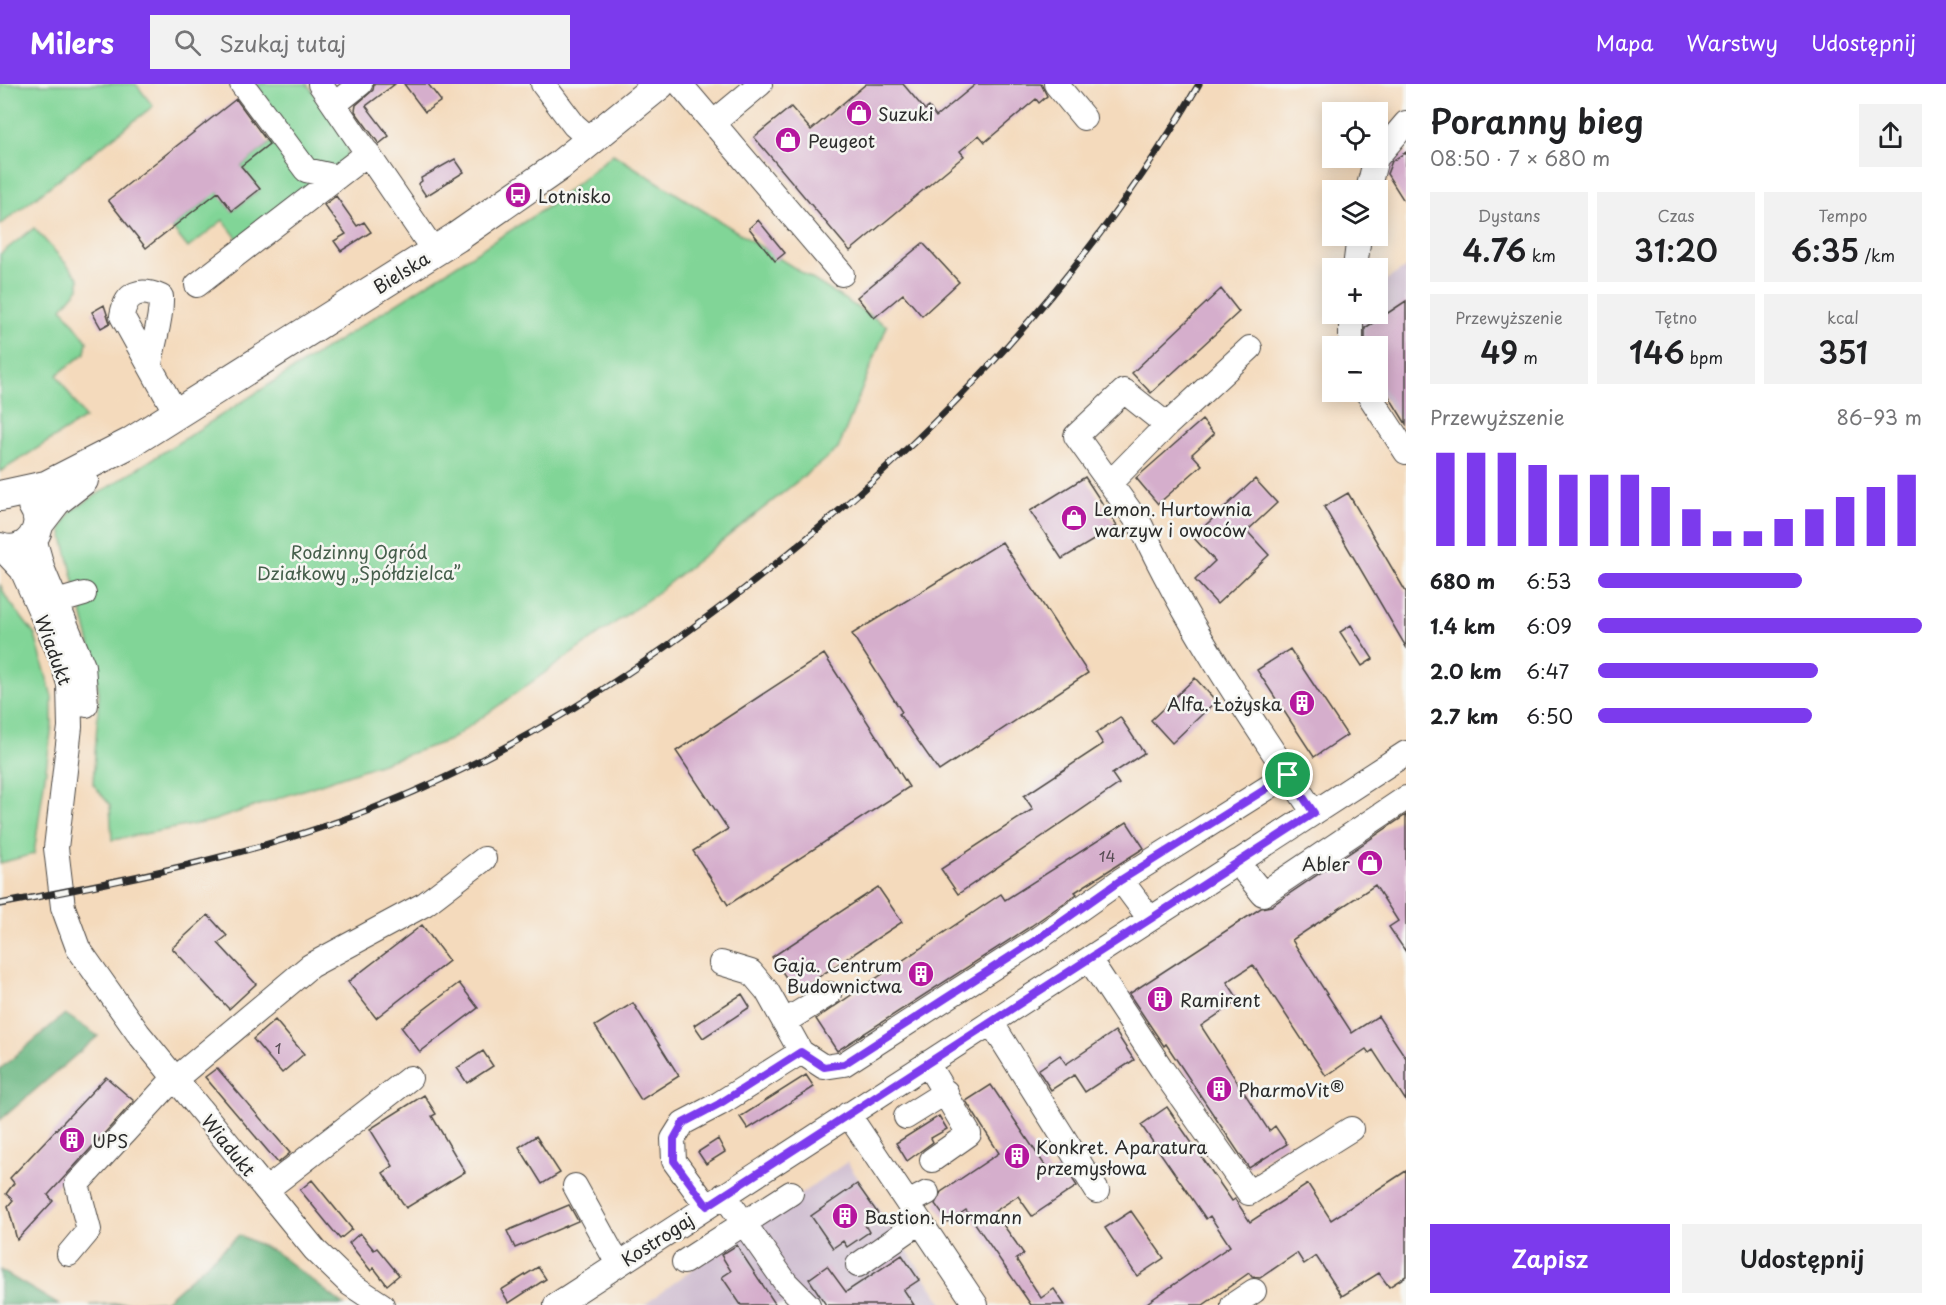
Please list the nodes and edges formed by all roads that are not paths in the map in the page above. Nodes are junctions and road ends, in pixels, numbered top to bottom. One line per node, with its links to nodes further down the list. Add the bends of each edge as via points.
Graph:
1 (320, 84): 9 (street)
2 (360, 84): 9 (street)
3 (543, 84): 13 (street, via 574,125)
4 (660, 84): 13 (main road, Bielska)
5 (680, 84): 11 (street)
6 (760, 84): 11 (street)
7 (1056, 84): 10 (street)
8 (239, 86): 16 (street, via 306,170)
9 (335, 104): 15 (street)
10 (1084, 118)
11 (713, 123): 18 (street)
12 (1406, 123): 14 (street)
13 (591, 140): 17 (main road, Bielska)
14 (1388, 144)
15 (368, 153): 16 (street); 17 (street)
16 (337, 177): 19 (street)
17 (434, 251): 23 (main road, Bielska)
18 (842, 274)
19 (197, 285)
20 (1250, 348): 24 (street)
21 (150, 365): 23 (street)
22 (1374, 402): 26 (street)
23 (176, 413): 25 (main road, Bielska)
24 (1167, 425): 27 (street); 27 (street, via 1124,391 1076,436)
25 (130, 443): 28 (main road, Bielska, via 46,486); 29 (main road, Bielska, via 56,501)
26 (1406, 452)
27 (1110, 483): 35 (street, via 1141,526 1162,571 1222,674)
28 (6, 495): 29 (main road, Bielska, via 29,501 35,509)
29 (36, 530): 30 (main road, Bielska, via 21,548); 33 (street, Wiadukt)
30 (2, 549): 32 (street, Wiadukt, via 22,570)
31 (84, 594): 33 (street)
32 (33, 595): 33 (street, via 45,602); 45 (street, Wiadukt, via 69,684 70,727 56,838 58,878 70,929)
33 (56, 602): 45 (street, Wiadukt, via 85,681 86,732 72,865)
34 (1399, 758): 36 (street); 38 (street, Kostrogaj)
35 (1288, 775): 38 (street); 41 (street)
36 (1406, 785)
37 (1406, 798): 40 (street, via 1263,894)
38 (1314, 813): 40 (street, Kostrogaj)
39 (484, 859): 52 (street, via 425,904 310,966)
40 (1237, 862): 42 (street, Kostrogaj)
41 (1121, 880): 42 (street); 49 (street, via 844,1064 824,1067)
42 (1150, 919): 43 (street, Kostrogaj)
43 (1089, 959): 48 (street, Kostrogaj); 56 (street, via 1249,1192)
44 (721, 963): 47 (street, via 751,972)
45 (92, 968): 52 (street, Wiadukt)
46 (829, 994): 47 (street)
47 (784, 1022): 49 (street)
48 (991, 1022): 50 (street, Kostrogaj); 60 (street)
49 (801, 1052): 62 (street, via 683,1123 674,1139 674,1161)
50 (927, 1063): 53 (street); 54 (street, Kostrogaj)
51 (410, 1078): 59 (street)
52 (176, 1079): 59 (street, Wiadukt); 65 (street, via 77,1184 88,1230)
53 (945, 1092): 55 (street); 57 (street, via 969,1134)
54 (848, 1114): 62 (street, Kostrogaj); 63 (street)
55 (906, 1117)
56 (1351, 1129)
57 (932, 1160)
58 (575, 1186): 67 (street)
59 (266, 1190): 71 (street, Wiadukt, via 326,1262)
60 (1097, 1191)
61 (791, 1193): 64 (street)
62 (716, 1201): 64 (street); 67 (street, Kostrogaj)
63 (918, 1206): 68 (street); 74 (street)
64 (744, 1224): 66 (street); 73 (street, via 786,1283)
65 (69, 1254)
66 (684, 1262)
67 (618, 1264): 70 (street, Kostrogaj)
68 (858, 1265)
69 (1254, 1291): 75 (street)
70 (587, 1297): 72 (street, Kostrogaj)
71 (382, 1305)
72 (556, 1305)
73 (807, 1305)
74 (976, 1305)
75 (1233, 1305)

